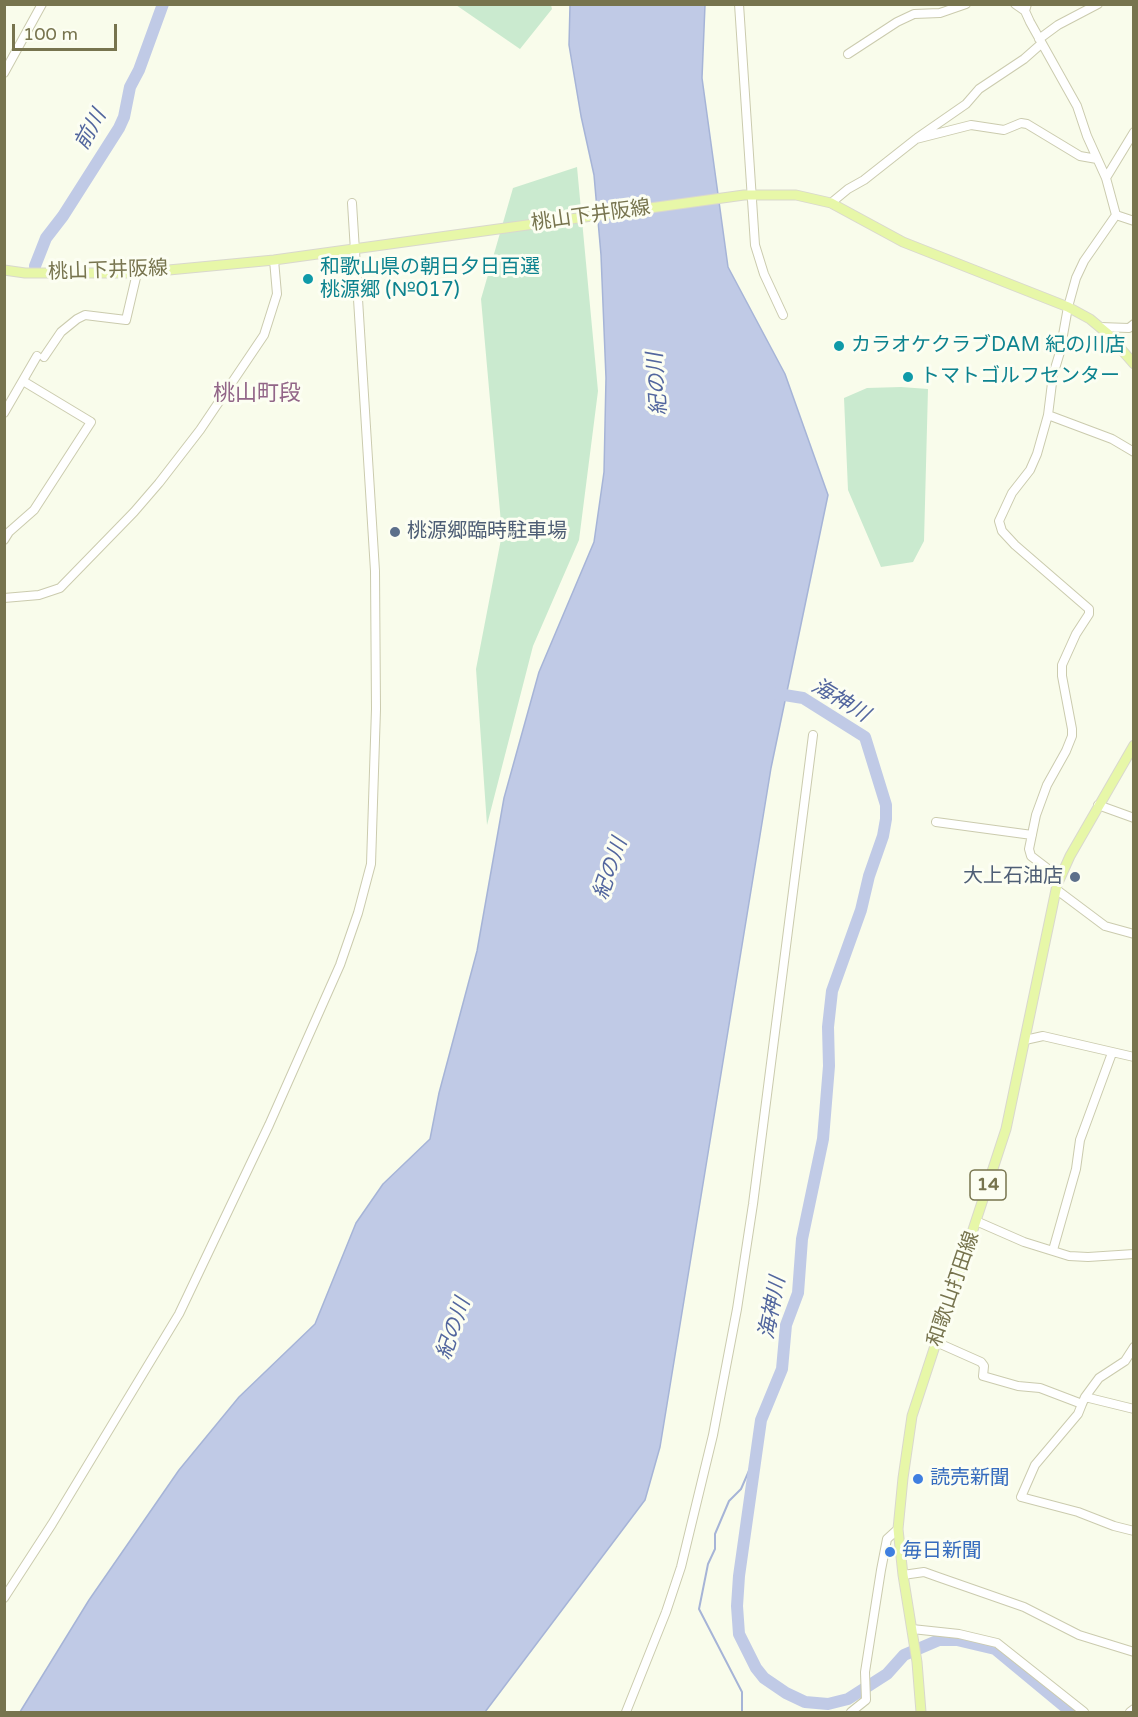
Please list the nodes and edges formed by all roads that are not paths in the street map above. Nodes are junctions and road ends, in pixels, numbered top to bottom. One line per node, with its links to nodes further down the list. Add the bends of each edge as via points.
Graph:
1 (42, 4): 9 (street)
2 (739, 4): 14 (street)
3 (966, 4): 8 (street, via 940,13 914,14)
4 (1015, 4): 6 (street)
5 (1098, 4): 7 (street)
6 (1026, 8): 7 (street)
7 (1040, 41): 11 (street, via 1024,59); 12 (street, via 1077,106)
8 (848, 54)
9 (4, 73)
10 (1134, 132): 13 (street)
11 (916, 139): 12 (street, via 971,125 1004,130 1021,123 1080,156); 16 (street)
12 (1097, 159): 13 (street)
13 (1106, 178): 17 (street)
14 (748, 195): 16 (main road, 桃山下井阪線, via 796,195); 19 (main road, 桃山下井阪線); 24 (street, via 755,245)
15 (352, 203): 19 (street)
16 (831, 203): 23 (main road, 桃山下井阪線, via 911,246)
17 (1116, 215): 18 (street); 23 (street, via 1084,261)
18 (1134, 221)
19 (356, 248): 20 (main road, 桃山下井阪線); 55 (street, via 375,582 376,709 370,864 358,913 340,965 269,1125 179,1314)
20 (274, 260): 22 (main road, 桃山下井阪線); 33 (street, via 277,294 264,335 159,483 60,588 39,595)
21 (4, 270): 22 (main road, 桃山下井阪線)
22 (137, 273): 28 (street, via 126,320 85,315 77,319 60,332)
23 (1068, 307): 26 (main road, 桃山下井阪線); 30 (street)
24 (783, 315)
25 (1134, 324): 26 (street, via 1129,328)
26 (1100, 327): 27 (main road, 桃山下井阪線)
27 (1134, 364)
28 (23, 381): 29 (street); 32 (street, via 91,422 34,510)
29 (4, 413)
30 (1048, 415): 31 (street, via 1112,439); 39 (street, via 1030,470 1012,493 999,521 1002,531 1015,545 1068,588 1089,609 1089,614 1062,665 1072,736 1047,785)
31 (1134, 452)
32 (4, 540)
33 (4, 598)
34 (813, 735): 59 (street, via 753,1204 713,1435 681,1567)
35 (1134, 745): 36 (main road, 和歌山打田線 / 14)
36 (1098, 805): 37 (street); 40 (main road, 和歌山打田線 / 14)
37 (1134, 818)
38 (936, 822): 39 (street)
39 (1032, 835): 40 (street, via 1031,856 1048,869)
40 (1057, 887): 41 (street, via 1105,926); 42 (main road, 和歌山打田線 / 14)
41 (1134, 934)
42 (1025, 1040): 43 (street, via 1043,1036); 45 (main road, 和歌山打田線 / 14, via 1006,1129)
43 (1112, 1053): 44 (street); 46 (street, via 1080,1140 1076,1169)
44 (1134, 1058)
45 (976, 1221): 46 (street); 48 (main road, 和歌山打田線 / 14)
46 (1053, 1250): 47 (street, via 1088,1257)
47 (1134, 1254)
48 (936, 1342): 50 (street, via 981,1362 982,1376); 52 (main road, 和歌山打田線 / 14, via 912,1416)
49 (1134, 1347): 50 (street, via 1125,1361 1099,1378)
50 (1084, 1401): 51 (street); 53 (street, via 1078,1414 1035,1465 1021,1497)
51 (1134, 1409)
52 (898, 1529): 54 (main road, 和歌山打田線 / 14); 60 (street, via 886,1544 865,1672 866,1700)
53 (1134, 1531)
54 (903, 1575): 56 (main road, 和歌山打田線 / 14); 57 (street, via 924,1572 1024,1607 1079,1635)
55 (4, 1598)
56 (913, 1634): 61 (main road, 和歌山打田線 / 14); 62 (street, via 958,1634 997,1643)
57 (1134, 1652)
58 (1134, 1709): 63 (street)
59 (626, 1713)
60 (851, 1713)
61 (921, 1713)
62 (1084, 1713)
63 (1130, 1713)

